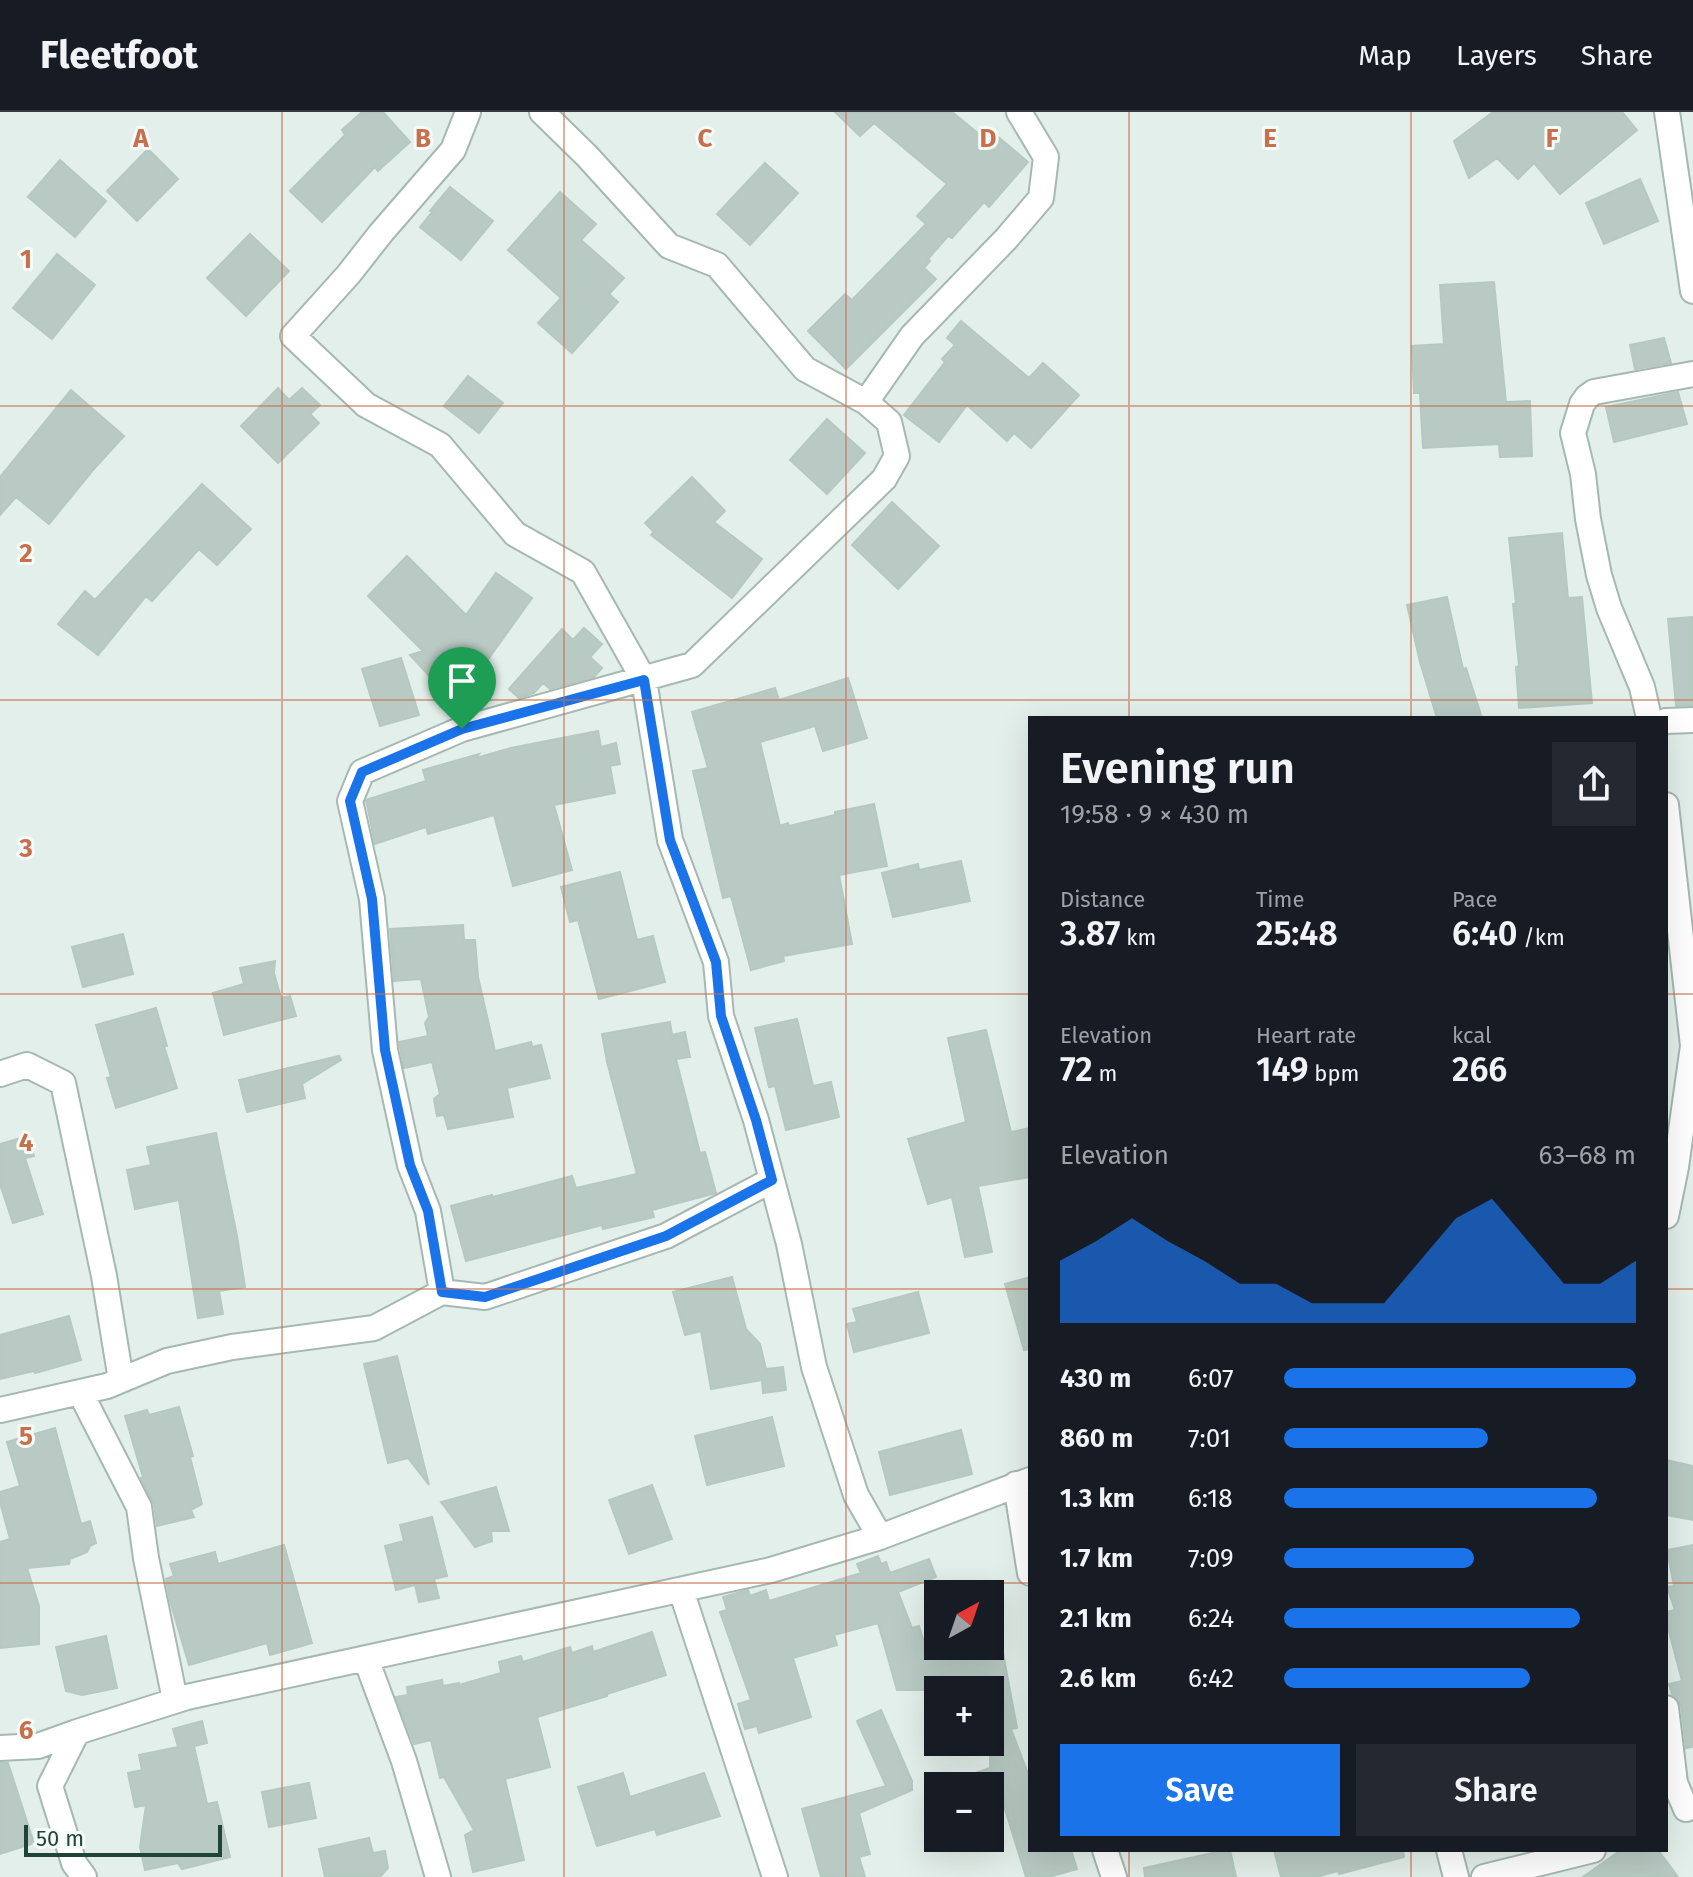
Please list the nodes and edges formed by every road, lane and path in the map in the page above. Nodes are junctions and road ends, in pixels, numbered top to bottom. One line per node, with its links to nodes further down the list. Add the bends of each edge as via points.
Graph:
1 (468, 112): 6 (street)
2 (488, 112): 6 (street)
3 (542, 112): 9 (street, via 669,246 717,265 805,369)
4 (1019, 112): 9 (street, via 1046,157 1041,198 912,336)
5 (1667, 112): 7 (street)
6 (453, 150): 10 (street, via 293,336 366,405 440,445 515,534 583,572)
7 (1693, 291)
8 (1693, 374): 11 (street, via 1594,392 1582,404 1573,433 1599,575)
9 (866, 402): 10 (street, via 889,422 897,456 884,479 692,665)
10 (644, 680): 17 (street, via 670,840 716,962 721,1016); 19 (street, via 462,729 362,772 350,801 372,899 385,1050 410,1165 428,1211)
11 (1649, 716)
12 (1693, 720): 13 (street)
13 (1668, 721)
14 (1668, 823): 15 (street)
15 (1693, 1046): 18 (street)
16 (0, 1074): 20 (street, via 27,1065 63,1083)
17 (772, 1180): 19 (street, via 666,1236 485,1297); 24 (street, via 814,1367 856,1495)
18 (1668, 1206)
19 (442, 1292): 20 (street, via 374,1328 232,1347 167,1361)
20 (121, 1380): 21 (street)
21 (80, 1392): 22 (street); 28 (street, via 139,1507)
22 (0, 1410)
23 (1023, 1482): 24 (street); 25 (street)
24 (880, 1537): 26 (street)
25 (1028, 1547)
26 (681, 1590): 27 (street); 38 (street)
27 (366, 1659): 28 (street); 37 (street, via 404,1761)
28 (175, 1700): 30 (street)
29 (1668, 1725): 32 (street)
30 (77, 1732): 31 (street, via 38,1746); 36 (street, via 50,1786 74,1863)
31 (0, 1748)
32 (1682, 1810)
33 (1106, 1852): 39 (street)
34 (1450, 1852): 40 (street)
35 (1585, 1852): 41 (street)
36 (84, 1877)
37 (438, 1877)
38 (775, 1877)
39 (1114, 1877)
40 (1456, 1877)
41 (1484, 1877)

